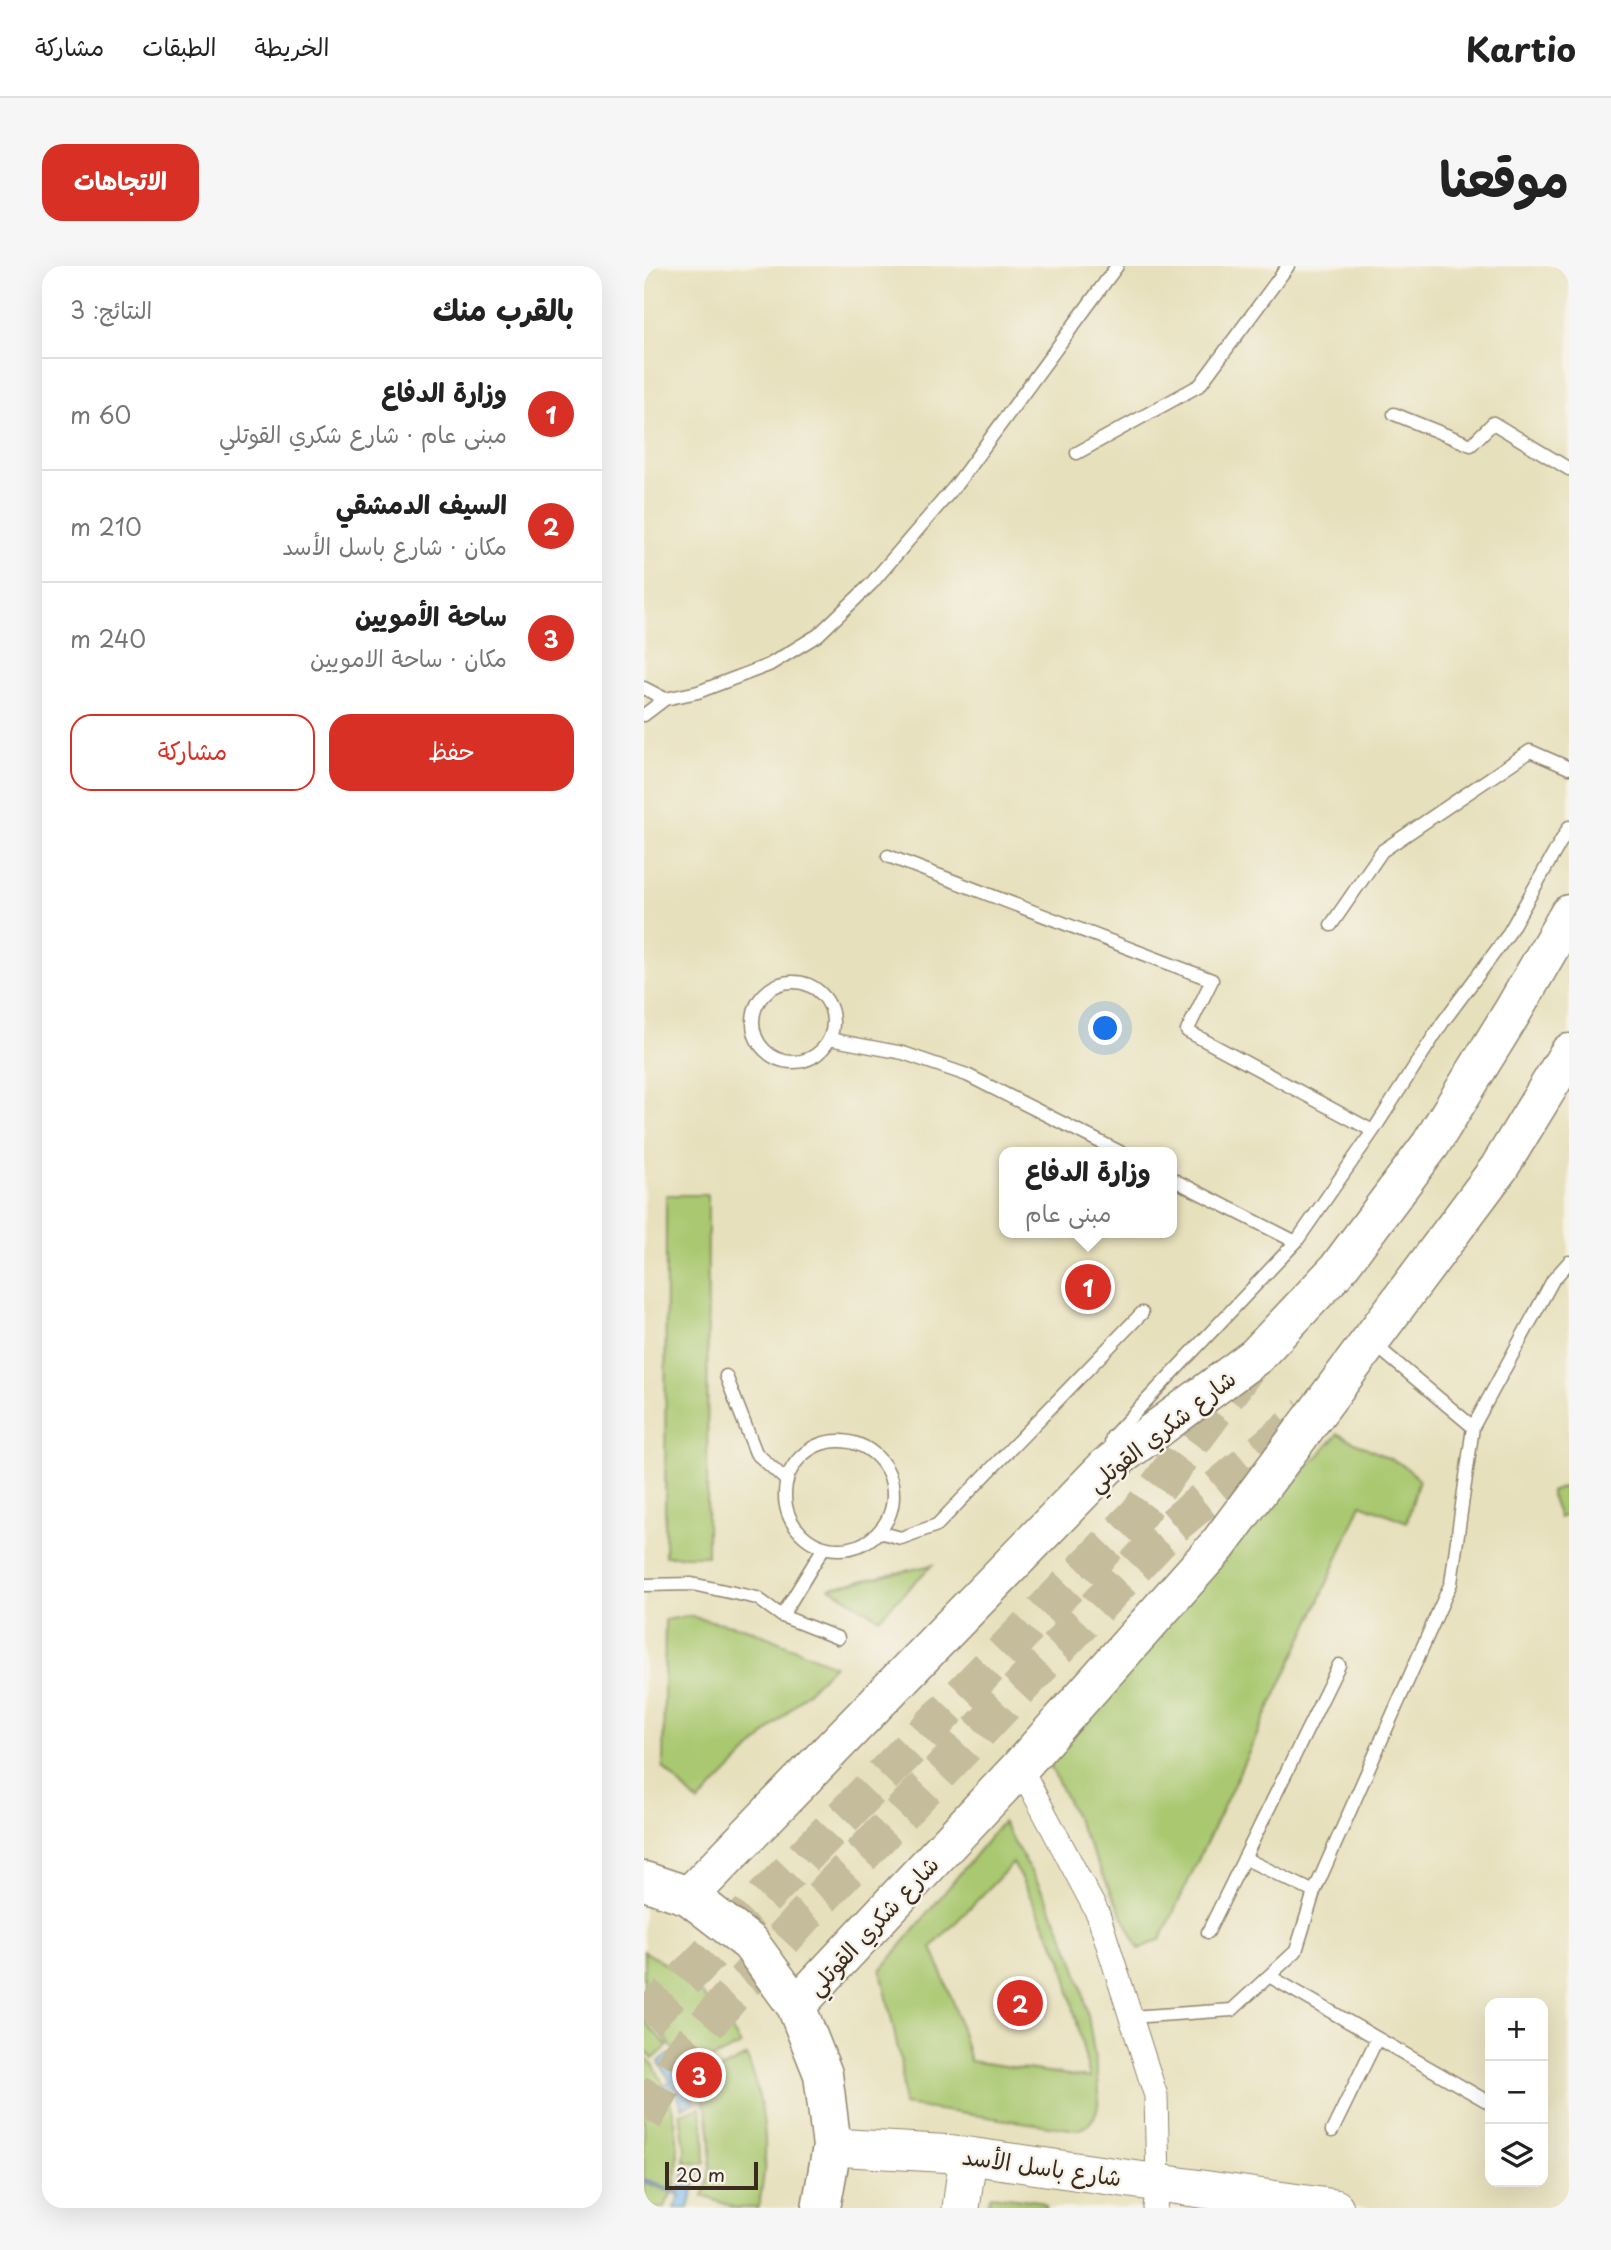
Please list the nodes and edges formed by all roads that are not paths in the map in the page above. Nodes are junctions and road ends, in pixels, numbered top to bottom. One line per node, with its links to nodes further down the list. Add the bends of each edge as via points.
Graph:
1 (1117, 266): 7 (lane, via 956,485 871,584 818,635 769,665 698,692)
2 (1288, 266): 4 (lane, via 1200,385)
3 (1394, 414): 5 (lane, via 1471,445 1493,424)
4 (1077, 453)
5 (1569, 468)
6 (644, 688): 7 (lane)
7 (665, 699): 8 (lane)
8 (644, 716)
9 (1569, 768): 13 (lane, via 1530,751 1382,851)
10 (1569, 827): 16 (lane, via 1507,936 1443,1022)
11 (888, 856): 16 (lane, via 1212,980 1187,1031)
12 (1569, 914): 25 (highway, شارع شكري القوتلي, via 1431,1144 1337,1270 1256,1356)
13 (1331, 925)
14 (829, 1039): 14 (lane, via 831,1012 817,990 792,982 767,991 759,1001 754,1013 756,1039 774,1058 786,1062 811,1058); 17 (lane, via 903,1053 967,1075)
15 (1569, 1053): 22 (highway, شارع شكري القوتلي, via 1499,1168)
16 (1373, 1131): 19 (lane)
17 (1110, 1147)
18 (1177, 1182): 19 (lane)
19 (1296, 1242): 25 (lane, via 1112,1437)
20 (1569, 1262): 24 (lane, via 1553,1280)
21 (1142, 1313): 27 (lane, via 937,1525 901,1538)
22 (1370, 1342): 24 (lane); 33 (highway, شارع شكري القوتلي, via 1217,1545)
23 (726, 1376): 26 (lane, via 756,1453)
24 (1473, 1427): 36 (lane, via 1451,1583)
25 (1107, 1466): 37 (highway, شارع شكري القوتلي)
26 (787, 1481): 27 (lane, via 807,1452 840,1441 858,1444 885,1466 892,1482 894,1500); 28 (lane, via 785,1497 797,1529)
27 (879, 1532): 28 (lane, via 854,1547)
28 (824, 1547): 30 (lane)
29 (644, 1585): 30 (lane, via 692,1584 757,1598)
30 (782, 1616): 31 (lane)
31 (838, 1638)
32 (1339, 1665): 34 (lane)
33 (1020, 1767): 40 (highway, شارع شكري القوتلي); 41 (street, via 1098,1914)
34 (1244, 1858): 36 (lane); 38 (lane)
35 (644, 1881): 37 (highway)
36 (1314, 1892): 39 (lane, via 1296,1951)
37 (689, 1896): 40 (highway, via 750,1944)
38 (1208, 1932)
39 (1269, 1976): 41 (lane, via 1232,2010); 42 (lane)
40 (796, 2006): 45 (highway, via 823,2074)
41 (1131, 2017): 47 (street, via 1156,2096)
42 (1377, 2039): 43 (lane); 44 (lane)
43 (1485, 2100)
44 (1332, 2130)
45 (832, 2147): 46 (main road, شارع باسل الأسد); 48 (highway)
46 (968, 2156): 47 (main road, شارع باسل الأسد); 49 (main road)
47 (1156, 2195): 50 (main road, شارع باسل الأسد)
48 (821, 2208)
49 (961, 2208)
50 (1335, 2208)

